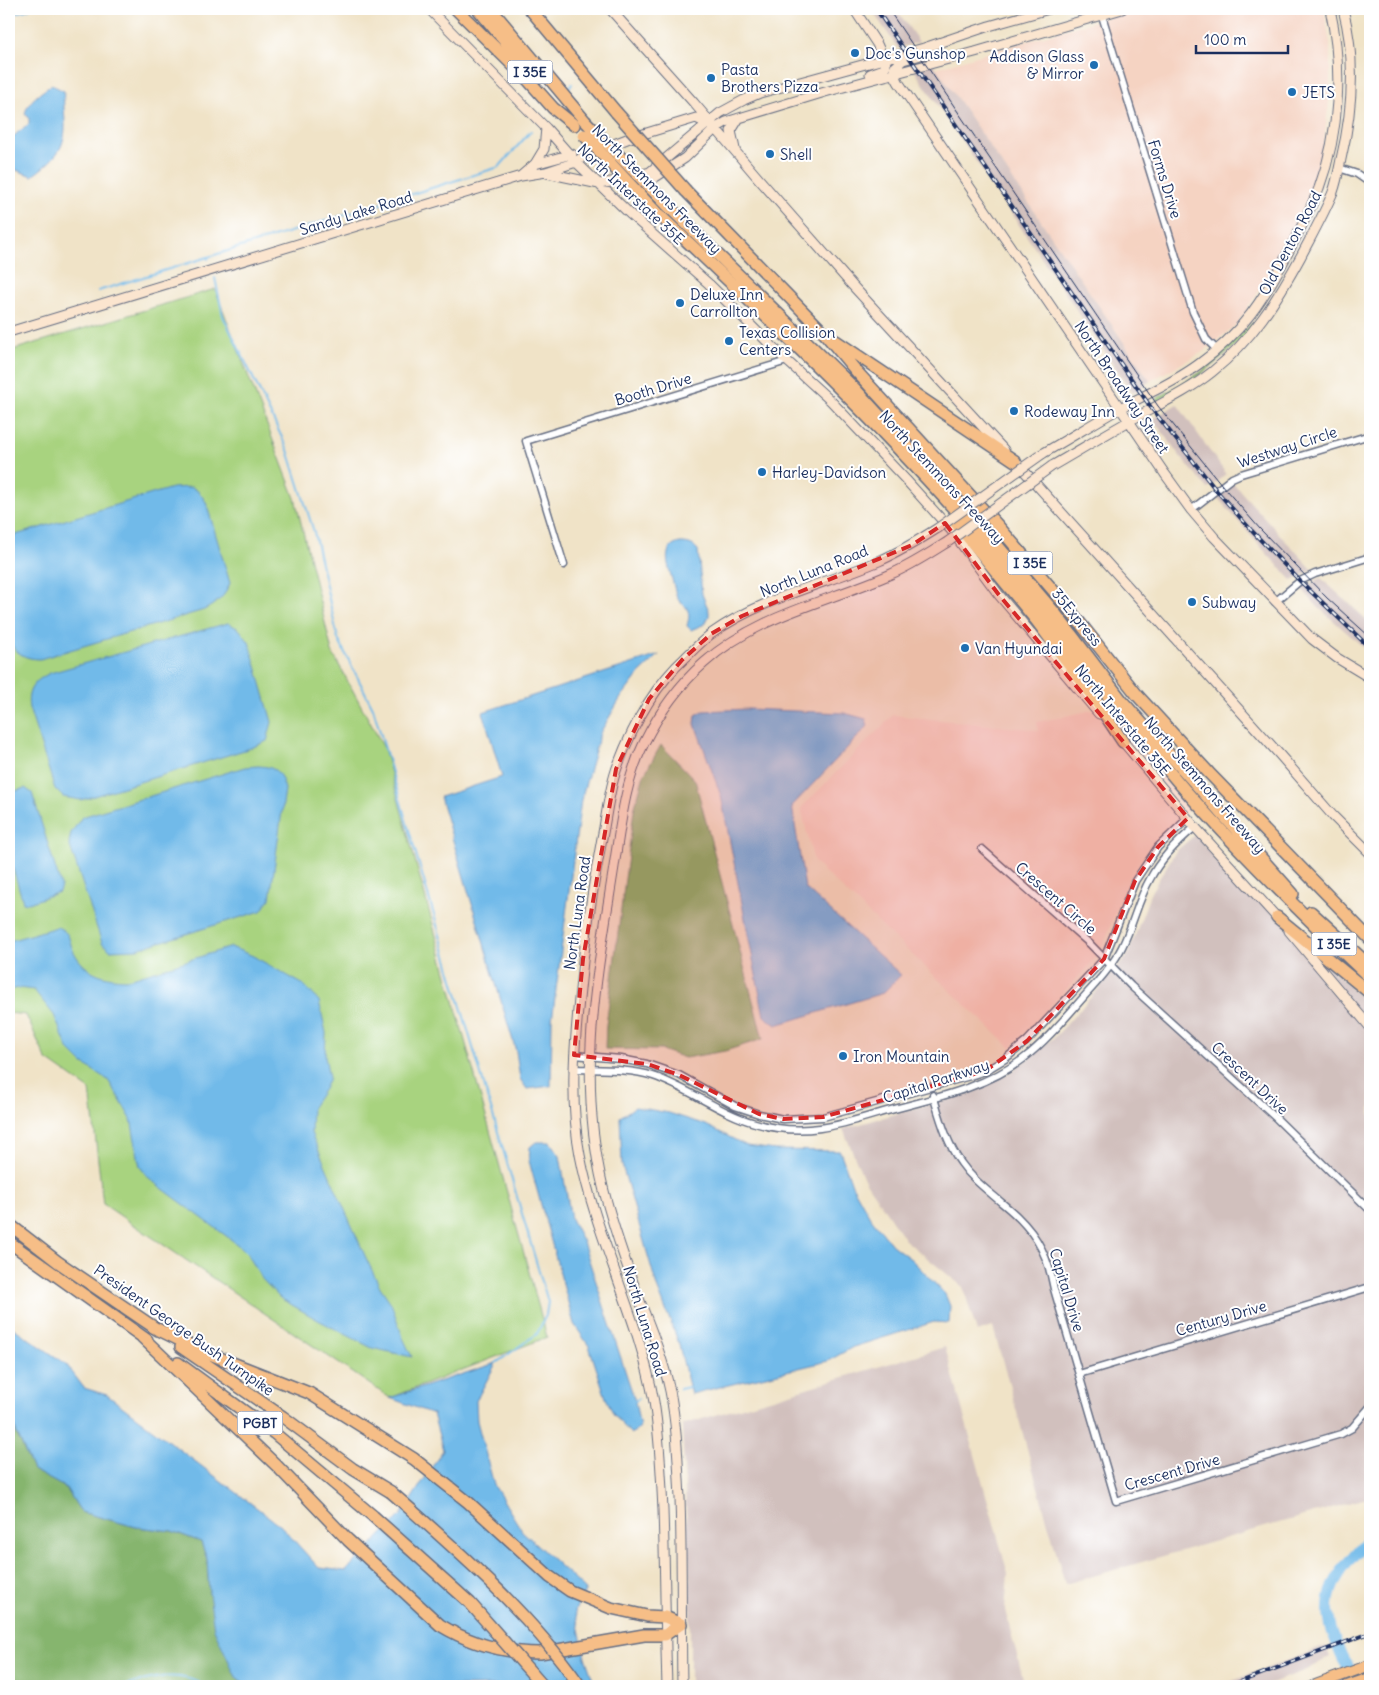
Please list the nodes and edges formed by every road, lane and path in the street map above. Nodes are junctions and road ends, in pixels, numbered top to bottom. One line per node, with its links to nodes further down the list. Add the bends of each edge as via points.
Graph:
1 (429, 9): 22 (main road, North Interstate 35E)
2 (456, 9): 21 (highway, via 530,80 553,108)
3 (478, 9): 21 (highway, North Stemmons Freeway / I 35E)
4 (491, 9): 58 (highway, 35Express, bridge, via 585,121 855,389 986,532 1055,613 1123,702 1298,900)
5 (530, 9): 36 (highway, North Stemmons Freeway / I 35E, bridge, via 686,191)
6 (610, 9): 20 (main road)
7 (854, 9): 14 (main road)
8 (1049, 9): 13 (main road)
9 (1122, 9): 12 (main road)
10 (1330, 9): 15 (main road, Old Denton Road)
11 (1344, 9): 16 (main road, Old Denton Road)
12 (1101, 12): 17 (main road); 37 (street, Forms Drive, via 1192,312 1206,339)
13 (924, 48): 14 (main road); 17 (main road, via 925,54 898,63)
14 (884, 58): 18 (main road, via 884,69 835,85); 20 (main road, via 760,93 731,106)
15 (1338, 64): 16 (main road); 33 (main road, Old Denton Road, via 1337,109 1319,188 1271,286)
16 (1351, 66): 28 (main road, Old Denton Road, via 1349,127)
17 (894, 74): 18 (main road); 39 (main road, North Broadway Street)
18 (825, 92): 19 (main road)
19 (739, 118): 20 (main road); 25 (main road, via 731,131)
20 (711, 124): 24 (main road, Sandy Lake Road, via 696,118); 25 (main road); 32 (main road, via 650,172)
21 (574, 125): 43 (highway, North Stemmons Freeway / I 35E, bridge, via 654,210 809,358)
22 (546, 128): 23 (main road, North Interstate 35E); 27 (main road, via 544,149)
23 (569, 154): 24 (main road); 26 (main road, North Interstate 35E); 27 (main road)
24 (585, 155): 26 (main road, Sandy Lake Road)
25 (738, 156): 42 (main road)
26 (576, 162): 29 (main road, Sandy Lake Road); 32 (main road, North Interstate 35E)
27 (535, 164): 30 (main road)
28 (1339, 168): 31 (street); 34 (main road, Old Denton Road, via 1322,216)
29 (546, 172): 30 (main road, Sandy Lake Road); 32 (main road)
30 (521, 176): 35 (main road, Sandy Lake Road)
31 (1370, 183)
32 (600, 184): 38 (main road, North Interstate 35E)
33 (1254, 312): 34 (main road); 37 (main road, Old Denton Road)
34 (1264, 319): 40 (main road, Old Denton Road, via 1228,359 1196,385)
35 (9, 332)
36 (826, 335): 42 (highway); 55 (highway, North Stemmons Freeway / I 35E, via 999,527 1138,696)
37 (1217, 350): 39 (main road, Old Denton Road, via 1181,376)
38 (787, 361): 46 (street, Booth Drive, via 526,441); 49 (main road, North Interstate 35E, via 831,401 951,530 999,595)
39 (1120, 408): 40 (main road, North Broadway Street); 62 (main road, North Luna Road, bridge, via 1042,454 912,545 879,561 786,595 711,634 682,660 649,699 616,770 598,858 583,959)
40 (1129, 421): 44 (main road, North Broadway Street); 63 (main road, North Luna Road, bridge, via 1052,466 918,561 757,626 728,643 685,681 643,745 629,784 594,990)
41 (1370, 434): 44 (street, Westway Circle, via 1241,474)
42 (1015, 461): 53 (main road, via 1333,816)
43 (936, 489): 49 (highway, via 948,512 1036,620 1090,692); 59 (highway, North Stemmons Freeway / I 35E, via 979,537 1185,790 1297,909)
44 (1191, 510): 47 (main road, North Broadway Street)
45 (1370, 557): 47 (street, via 1314,574)
46 (564, 565)
47 (1275, 602): 48 (main road, North Broadway Street, via 1314,641)
48 (1370, 678)
49 (1122, 742): 50 (main road, North Interstate 35E)
50 (1188, 818): 51 (main road, North Interstate 35E); 56 (street, Capital Parkway, via 1158,847 1135,882)
51 (1195, 827): 54 (main road, North Interstate 35E); 57 (street, Capital Parkway, via 1169,850 1150,878)
52 (982, 849): 56 (street, Crescent Circle)
53 (1370, 853)
54 (1277, 917): 60 (highway); 61 (main road, North Interstate 35E)
55 (1370, 940)
56 (1104, 959): 57 (street, Crescent Circle); 66 (street, Capital Parkway, via 1027,1041 1005,1058 978,1074)
57 (1111, 966): 67 (street, Capital Parkway, via 1046,1039 1023,1059 984,1081); 68 (street, Crescent Drive)
58 (1370, 966)
59 (1370, 978)
60 (1370, 994)
61 (1370, 1027)
62 (574, 1055): 63 (street, Capital Parkway); 64 (main road, North Luna Road)
63 (590, 1056): 65 (main road, North Luna Road); 66 (street, Capital Parkway, via 647,1064 679,1075 735,1106 783,1119 823,1117)
64 (573, 1068): 65 (street, Capital Parkway); 77 (main road, North Luna Road, via 579,1153 591,1201 646,1364)
65 (589, 1070): 67 (street, Capital Parkway, via 653,1076 724,1112 755,1123 796,1129 840,1124); 76 (main road, North Luna Road, via 594,1136 604,1187 637,1292 659,1348)
66 (931, 1088): 67 (street, Capital Drive)
67 (934, 1098): 74 (street, Capital Drive, via 960,1163 1040,1243)
68 (1370, 1210)
69 (9, 1224): 72 (highway, President George Bush Turnpike / PGBT)
70 (9, 1242): 73 (highway, President George Bush Turnpike / PGBT)
71 (1370, 1287): 74 (street, Century Drive)
72 (153, 1327): 79 (highway, via 202,1351 309,1393 414,1459 468,1502 550,1577 584,1598 626,1612); 86 (highway, President George Bush Turnpike / PGBT, bridge, via 353,1469 391,1492 514,1604)
73 (142, 1336): 81 (highway, bridge, via 276,1465 348,1540 440,1625 456,1635 490,1648 540,1653); 85 (highway, President George Bush Turnpike / PGBT, bridge, via 274,1433 372,1516 470,1603)
74 (1079, 1374): 78 (street, Capital Drive)
75 (1370, 1407): 78 (street, Crescent Drive, via 1352,1428 1341,1434)
76 (677, 1439): 77 (main road); 80 (main road, North Luna Road)
77 (660, 1441): 79 (main road, North Luna Road)
78 (1116, 1501)
79 (665, 1617): 80 (highway); 81 (main road, North Luna Road)
80 (681, 1624): 81 (highway); 88 (main road, North Luna Road)
81 (665, 1634): 87 (main road, North Luna Road)
82 (1370, 1665): 84 (main road)
83 (1370, 1678): 89 (main road)
84 (1316, 1685)
85 (543, 1686)
86 (580, 1686)
87 (667, 1686)
88 (682, 1686)
89 (1347, 1686)

